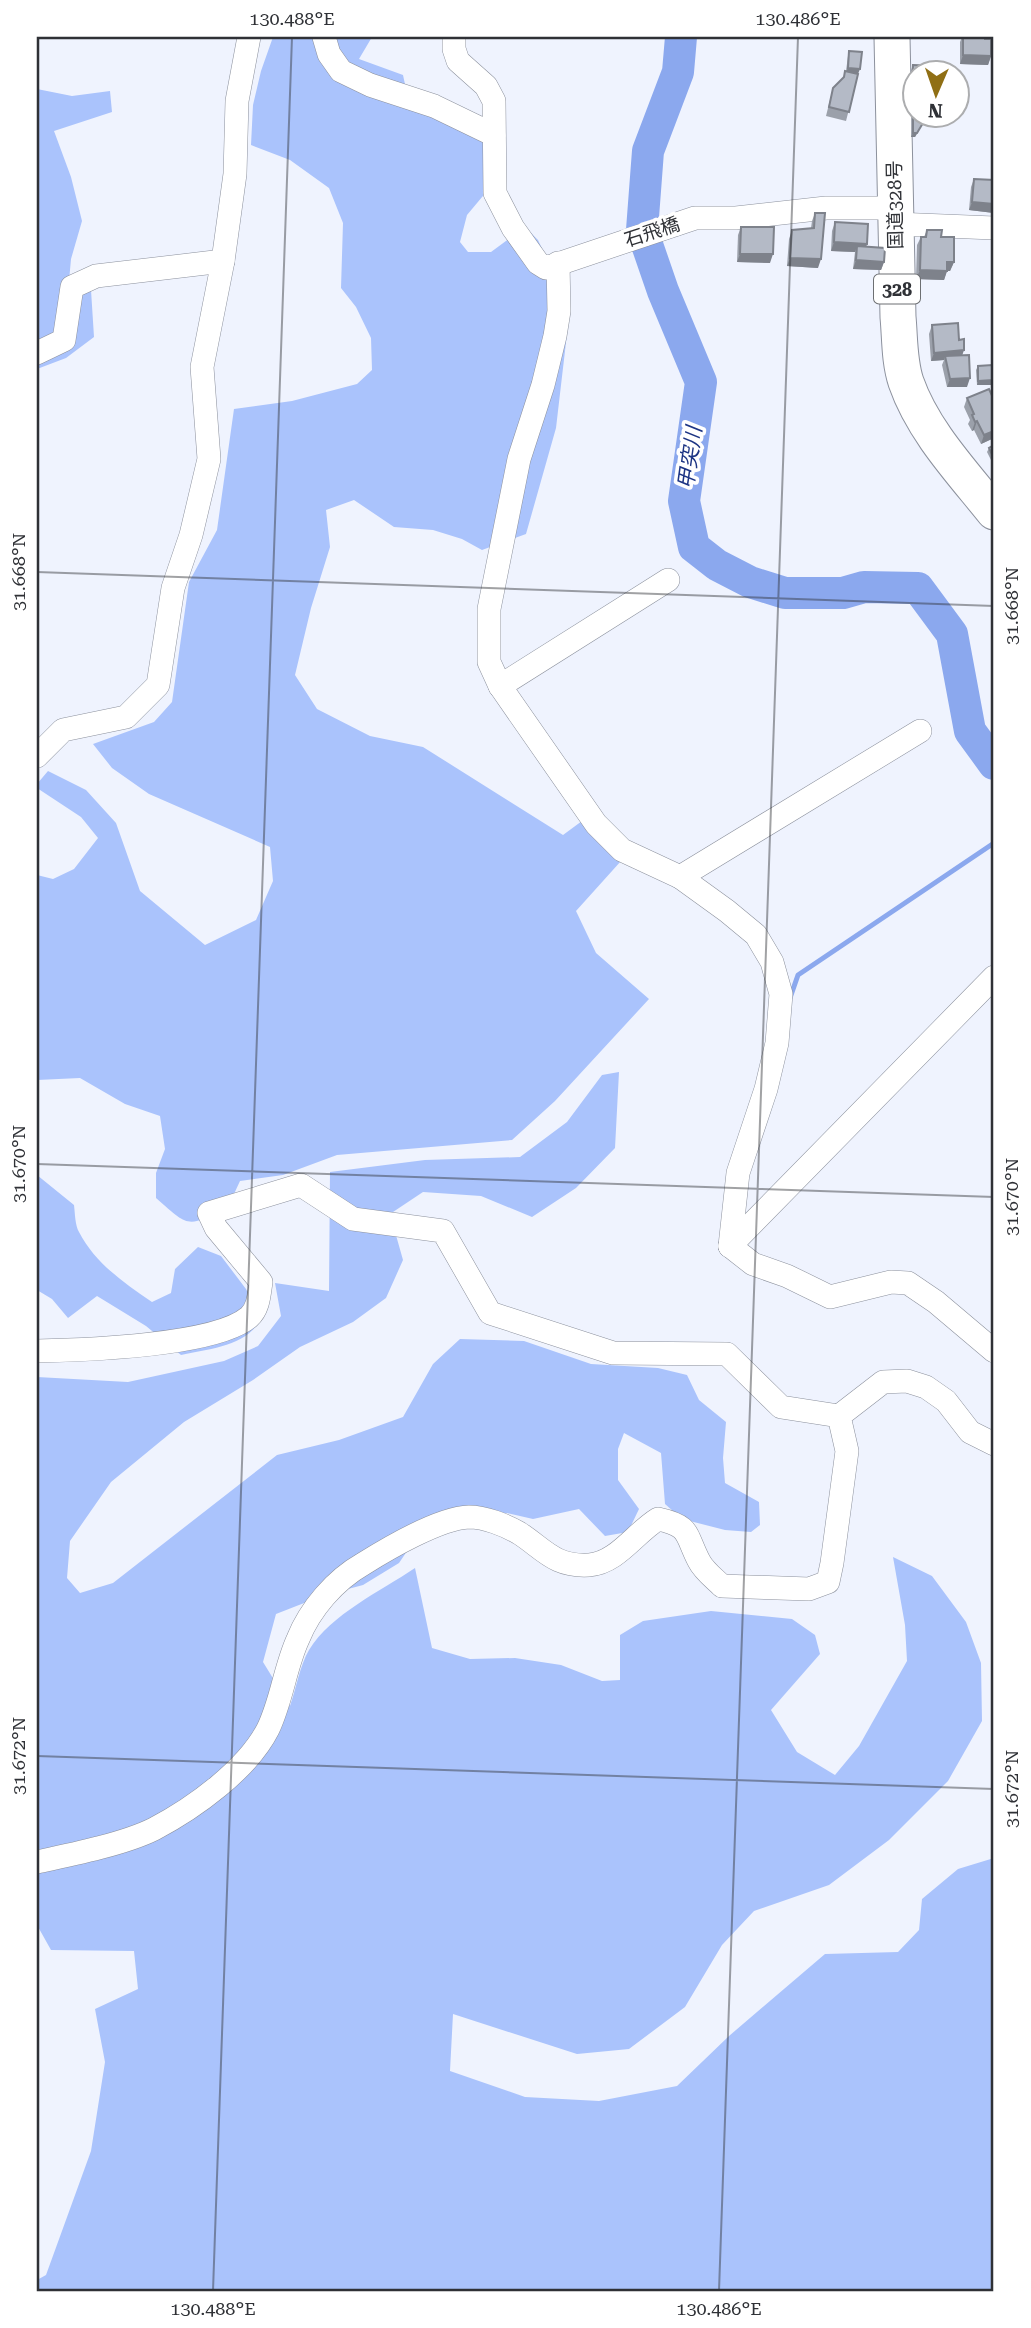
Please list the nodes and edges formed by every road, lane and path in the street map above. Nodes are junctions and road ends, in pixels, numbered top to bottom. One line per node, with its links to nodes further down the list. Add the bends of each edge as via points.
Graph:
1 (249, 37): 8 (street, via 237,101 235,174)
2 (324, 37): 5 (street, via 328,54 341,71)
3 (454, 37): 5 (street, via 458,61 491,91)
4 (891, 37): 6 (highway, 国道328号 / 328)
5 (494, 135): 9 (street, via 495,193 502,208 538,263 546,268)
6 (895, 216): 7 (street, 石飛橋); 9 (street, 石飛橋, via 825,208 695,218); 11 (highway, 国道328号 / 328, via 898,317 906,381 936,438)
7 (994, 228)
8 (223, 261): 10 (street, via 96,276 72,288 64,340); 15 (street, via 202,367 209,460 173,588 158,685 126,717 63,730)
9 (558, 263): 13 (street, via 555,336 519,459 489,609 489,662)
10 (37, 353)
11 (994, 512)
12 (668, 580): 13 (street)
13 (500, 686): 16 (street, via 596,824 622,850)
14 (920, 730): 16 (street)
15 (37, 756)
16 (680, 877): 18 (street, via 756,935 772,962 781,994 777,1042 766,1089 738,1173)
17 (994, 977): 18 (street)
18 (730, 1246): 20 (street, via 753,1264 830,1297 891,1282 908,1283)
19 (37, 1350): 21 (street, via 162,1343 228,1329 250,1316 258,1303 261,1282 209,1213 301,1185 353,1219 443,1231 490,1313 613,1353 727,1354 781,1407)
20 (994, 1351)
21 (839, 1416): 22 (street, via 883,1382 906,1381 926,1387 946,1401 970,1432); 23 (street, via 847,1451 828,1582 809,1589 723,1586 700,1564 678,1523 658,1519 617,1554 590,1565 555,1561 518,1533 493,1522 468,1517 444,1523 359,1565 334,1586 297,1640 267,1730 216,1789 153,1829)
22 (994, 1444)
23 (37, 1862)

